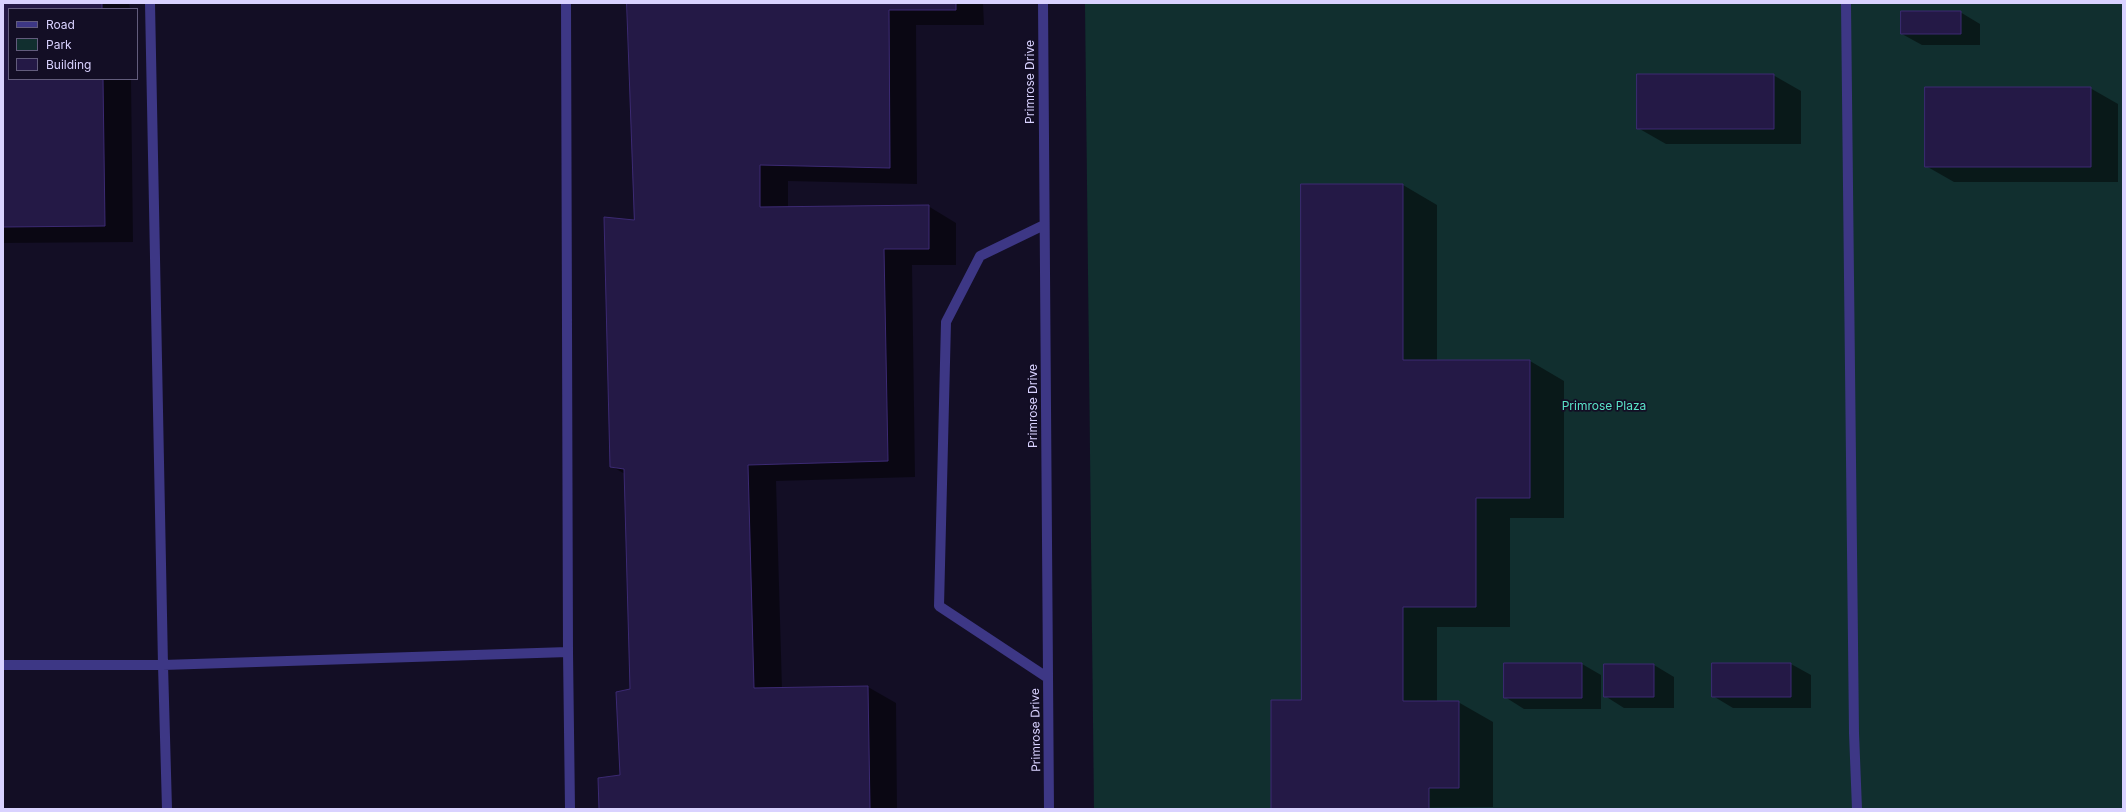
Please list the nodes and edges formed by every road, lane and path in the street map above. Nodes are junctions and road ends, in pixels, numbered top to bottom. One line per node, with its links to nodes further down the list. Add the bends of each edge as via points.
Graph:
1 (150, 3): 8 (street)
2 (566, 3): 6 (street)
3 (1043, 3): 5 (street, Primrose Drive)
4 (1846, 4): 13 (street)
5 (1044, 226): 9 (street, Primrose Drive); 9 (street, via 980,256 946,322 939,606)
6 (568, 652): 8 (street); 11 (street)
7 (3, 665): 8 (street)
8 (163, 665): 10 (street)
9 (1048, 678): 12 (street, Primrose Drive)
10 (167, 809)
11 (570, 809)
12 (1049, 809)
13 (1857, 809)

